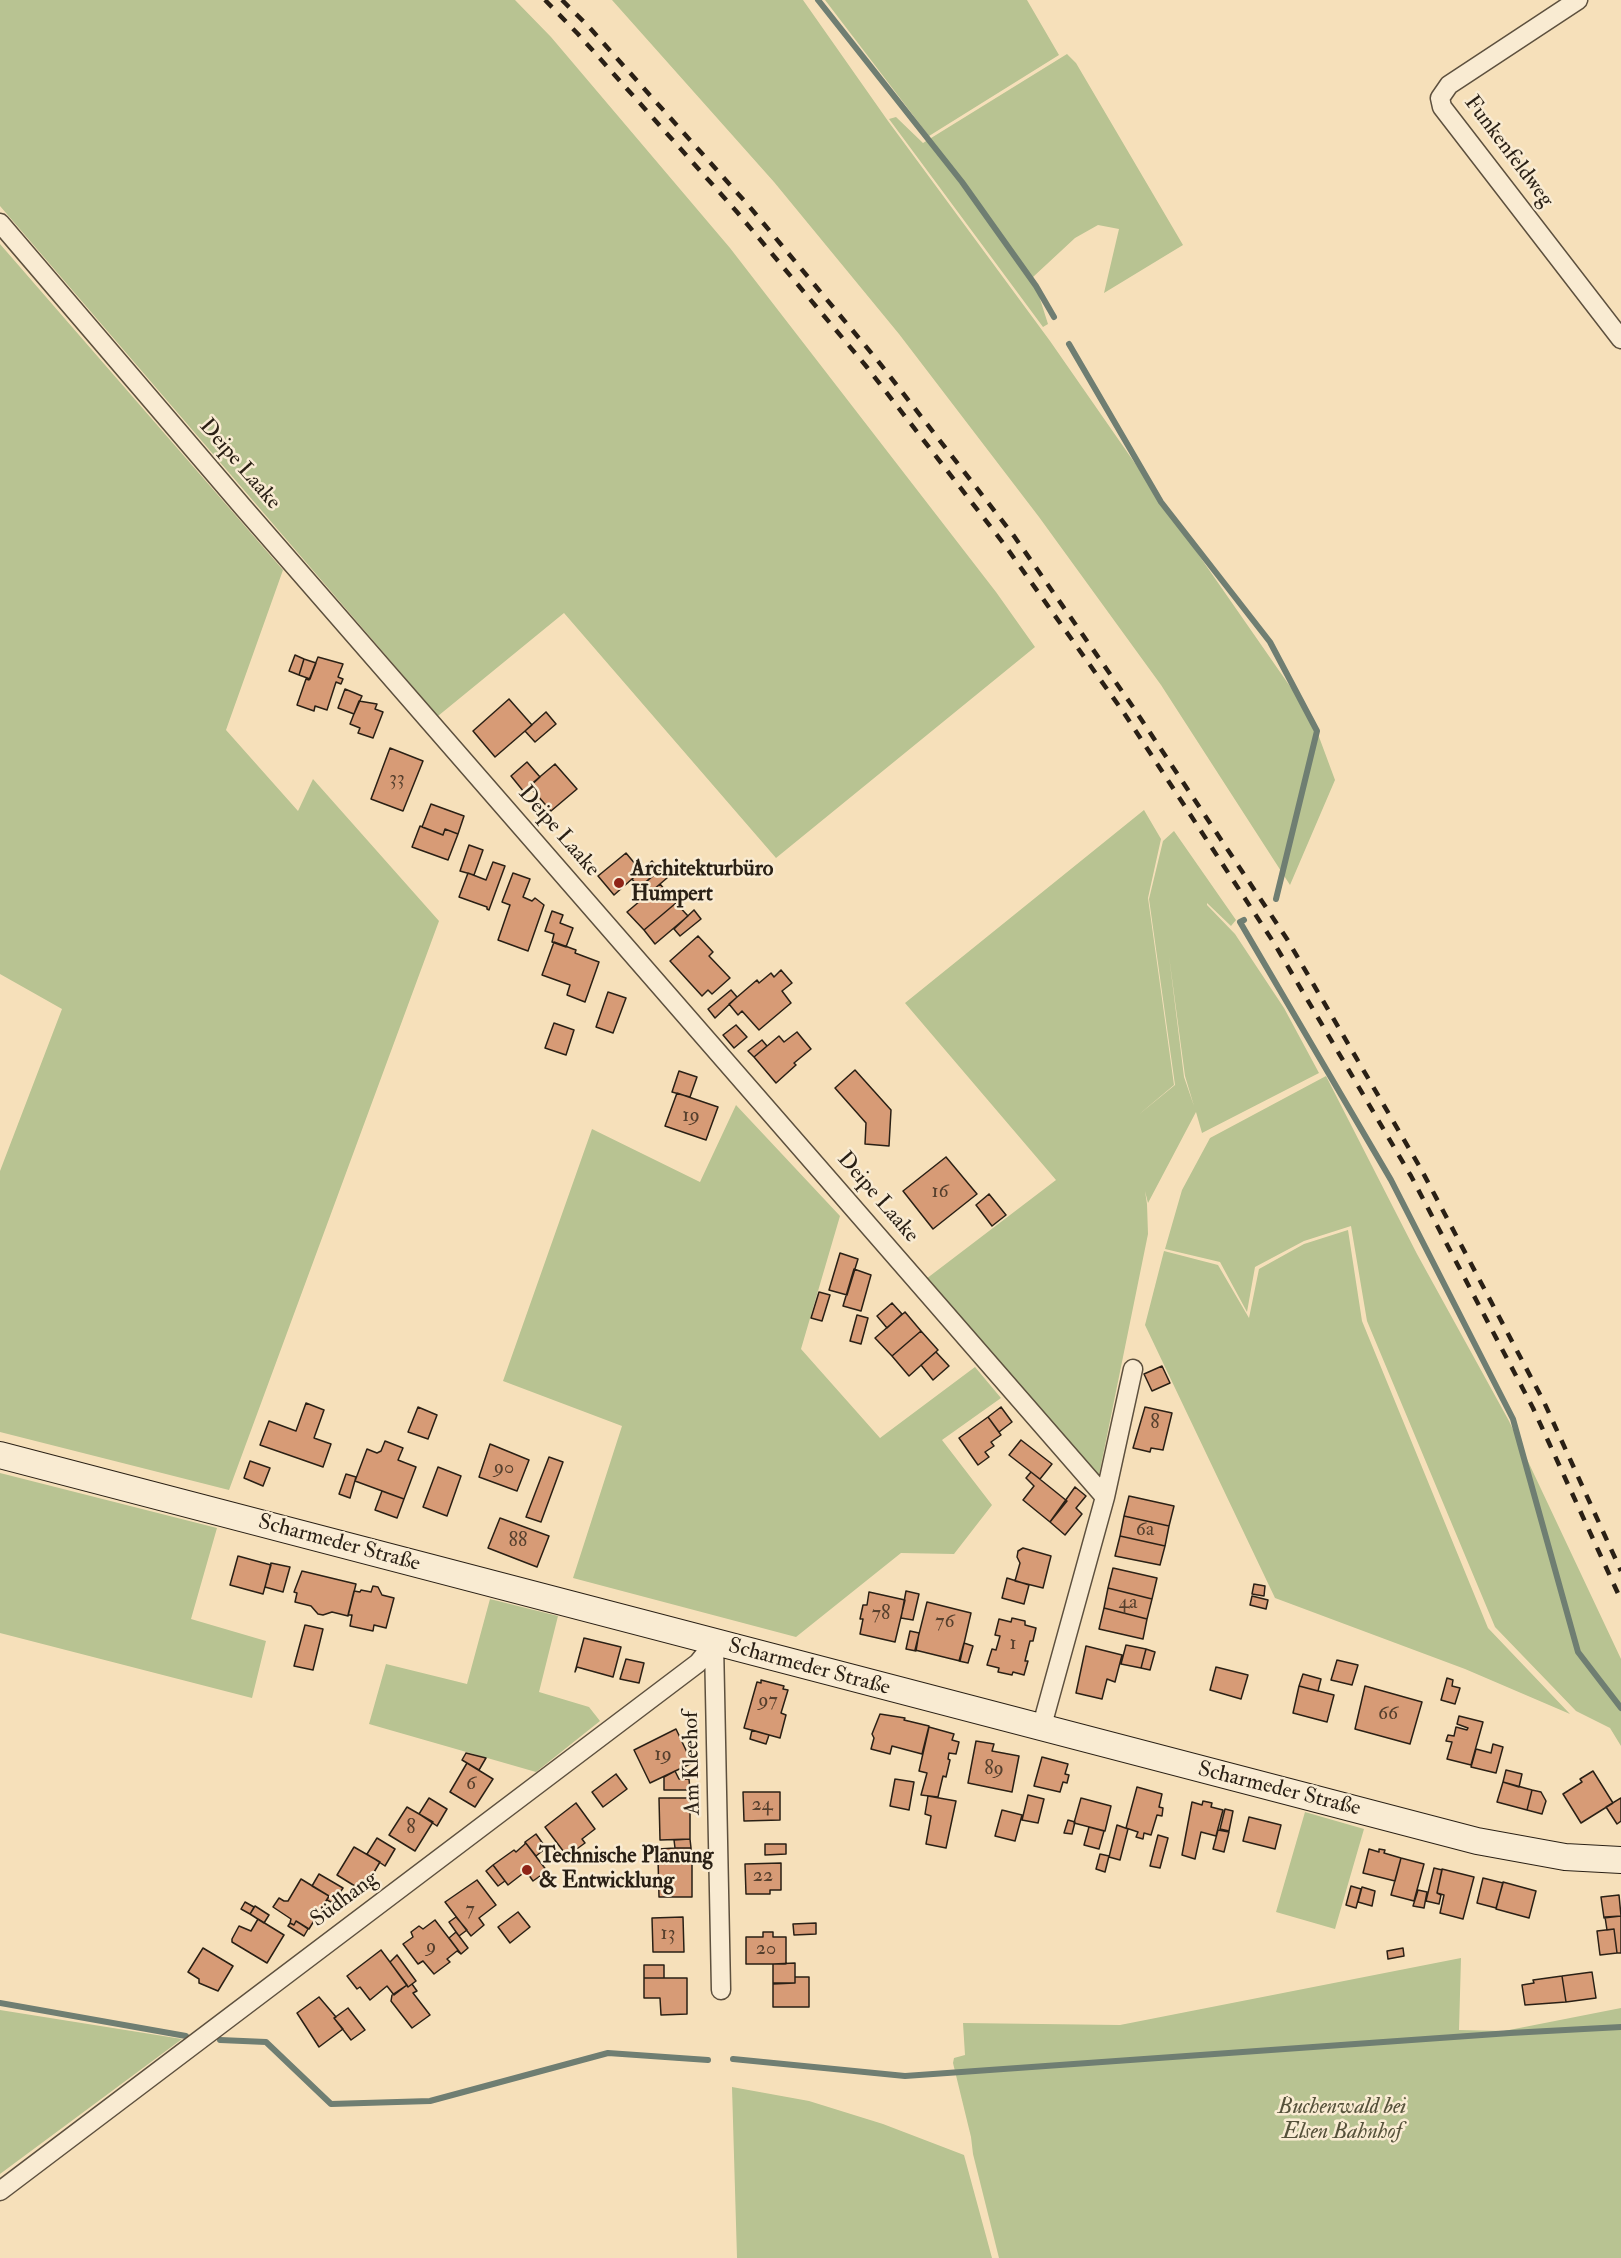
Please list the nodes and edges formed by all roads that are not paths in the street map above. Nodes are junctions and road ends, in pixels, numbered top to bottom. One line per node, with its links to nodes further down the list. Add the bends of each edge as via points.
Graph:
1 (1578, 0): 3 (street, Funkenfeldweg, via 1449,85 1440,98 1442,108)
2 (0, 223): 6 (street, Deipe Laake)
3 (1621, 339)
4 (1133, 1369): 6 (street)
5 (0, 1455): 7 (street, Scharmeder Straße)
6 (1105, 1497): 8 (street)
7 (714, 1643): 8 (street, Scharmeder Straße); 10 (street, Am Kleehof); 11 (street, Südhang, via 698,1663)
8 (1041, 1729): 9 (street, Scharmeder Straße, via 1477,1841 1565,1857)
9 (1621, 1860)
10 (722, 1990)
11 (0, 2191)

